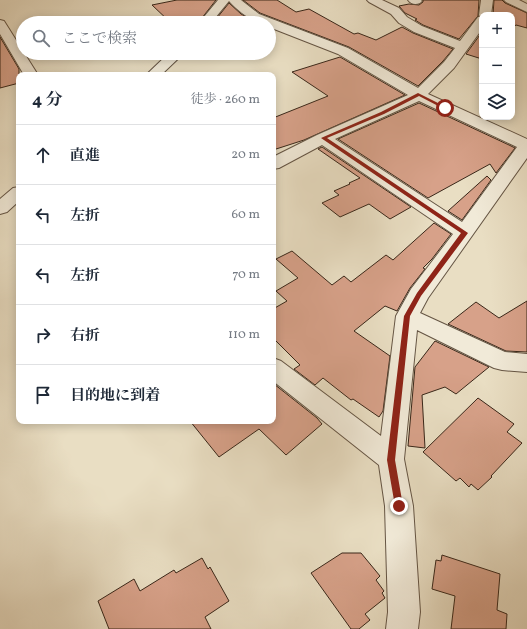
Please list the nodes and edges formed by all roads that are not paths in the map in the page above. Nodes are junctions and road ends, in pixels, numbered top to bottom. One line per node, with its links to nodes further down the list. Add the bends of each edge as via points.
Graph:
1 (224, 0): 8 (street)
2 (234, 0): 9 (street)
3 (373, 0): 13 (street, via 395,11 403,20 418,29)
4 (487, 0): 7 (street)
5 (510, 0): 6 (street)
6 (527, 8)
7 (485, 12)
8 (210, 16)
9 (254, 16)
10 (0, 24): 14 (street)
11 (479, 24): 13 (street)
12 (276, 25): 19 (street, via 343,51)
13 (462, 46): 19 (street, via 448,65)
14 (16, 50)
15 (22, 60): 17 (street)
16 (169, 60): 18 (street)
17 (29, 72)
18 (156, 72)
19 (418, 94): 20 (street, via 382,113); 21 (street)
20 (323, 138): 22 (street); 25 (street)
21 (526, 149): 25 (street)
22 (276, 162)
23 (16, 195): 24 (street)
24 (0, 208)
25 (465, 233): 26 (street, via 419,294)
26 (407, 316): 27 (street, via 502,361); 29 (street)
27 (527, 363)
28 (276, 370): 29 (street)
29 (391, 460): 30 (street, via 399,506 404,612)
30 (402, 629)

